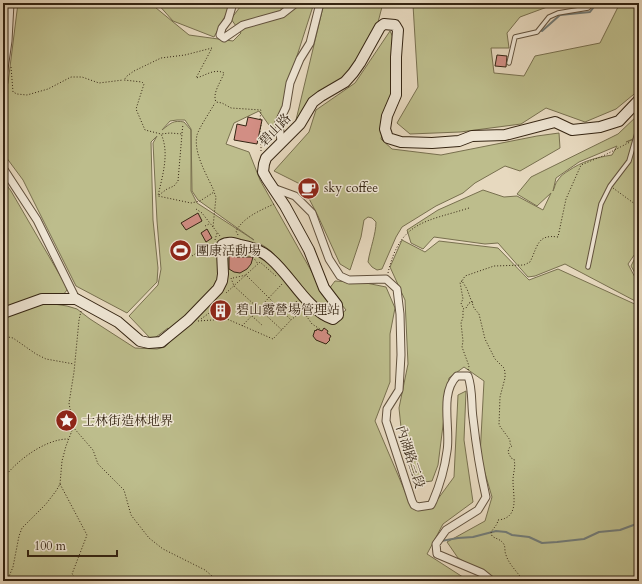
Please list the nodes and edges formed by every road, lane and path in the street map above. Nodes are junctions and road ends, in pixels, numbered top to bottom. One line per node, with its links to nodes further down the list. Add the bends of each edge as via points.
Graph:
1 (10, 3): 8 (street)
2 (233, 3): 3 (street, via 220,35 224,38 243,25 282,14)
3 (296, 3)
4 (320, 3): 17 (street, via 310,43 290,83 286,107 279,122)
5 (593, 3): 6 (lane, via 588,8 558,13 550,17 537,32 515,37)
6 (509, 63)
7 (11, 65): 9 (path, via 13,92 17,94 27,95 48,89 71,77 82,77 99,83)
8 (3, 76)
9 (124, 80): 11 (path, via 134,71 161,58 212,48 196,78 207,73 224,73 215,93); 14 (path, via 144,84 136,109 145,130)
10 (639, 100): 17 (street, 碧山路, via 619,121 600,128 572,130 555,122 505,135 472,136 459,141 401,142 388,138 385,129 387,116 396,95 398,30 395,24 388,23 380,27 360,63 345,82 313,102 300,124)
11 (216, 102): 18 (path, via 230,108 261,110 259,138); 22 (path, via 197,135 200,162)
12 (183, 124): 15 (path)
13 (639, 126): 16 (lane)
14 (161, 134): 15 (path); 23 (path, via 164,164)
15 (182, 134): 23 (path, via 178,181)
16 (635, 138): 20 (lane, via 629,161); 44 (path, via 581,165 566,199 558,237 550,236 540,240 530,262 524,265 494,266 465,276)
17 (281, 142): 18 (street, 碧山路, via 266,158)
18 (264, 164): 21 (street, 碧山路, via 263,172)
19 (3, 168): 50 (street, via 37,220)
20 (610, 186): 25 (path); 39 (lane, via 601,204)
21 (273, 188): 34 (street, 碧山路, via 309,250 324,288 337,305 338,315 333,319 326,317 313,307 271,258 242,245); 43 (street, via 295,196 312,213 329,259 340,276 348,280)
22 (214, 192): 23 (path, via 200,201 191,203); 30 (path, via 216,197)
23 (158, 196)
24 (277, 207): 32 (path, via 275,203 248,217 236,231)
25 (639, 207)
26 (469, 208): 43 (path, via 428,220 412,229 401,239 392,256)
27 (196, 209): 28 (path)
28 (210, 223): 29 (path); 30 (path)
29 (205, 226)
30 (213, 227): 31 (path)
31 (217, 233): 33 (path); 34 (path)
32 (240, 238)
33 (214, 243)
34 (225, 243): 41 (street, via 222,245 222,251)
35 (198, 252): 37 (path)
36 (252, 255): 38 (path)
37 (192, 256)
38 (258, 264): 40 (path); 42 (path, via 260,262)
39 (588, 267)
40 (246, 275): 41 (path); 46 (path); 48 (path)
41 (228, 278): 46 (path); 50 (street, via 188,320 161,342 140,341 118,322)
42 (277, 278)
43 (386, 279): 65 (street, 內湖路三段, via 397,289 401,355 399,390 387,410 386,421 412,501 418,507 431,504 433,501 448,450 447,406 451,382 457,376)
44 (462, 281): 52 (path); 54 (path, via 460,282)
45 (283, 282): 48 (path)
46 (234, 286): 47 (path); 53 (path)
47 (225, 293)
48 (269, 298): 53 (path); 58 (path)
49 (295, 298): 55 (path)
50 (79, 301): 56 (street, via 42,299); 64 (path)
51 (217, 302): 59 (path, via 212,311 198,321 227,319)
52 (473, 302): 54 (path); 74 (path, via 479,314 485,339 495,359 504,368 499,424 510,440 512,446 508,452 516,466 513,476 513,510 508,516 498,520 491,532 492,536 501,541 508,560)
53 (258, 308): 57 (path); 62 (path)
54 (463, 309): 65 (path, via 462,347 468,366)
55 (303, 310): 58 (path); 61 (path, via 312,324)
56 (3, 313)
57 (251, 316): 59 (path); 60 (path)
58 (291, 320): 62 (path)
59 (242, 326): 62 (path, via 273,339)
60 (263, 326)
61 (320, 328)
62 (282, 330)
63 (3, 336): 64 (path, via 13,338 46,358)
64 (75, 364): 66 (path, via 69,403)
65 (468, 376): 73 (street, via 472,386 479,466 486,497 478,510 446,530 436,544 437,554 482,573)
66 (73, 427): 67 (path); 72 (path, via 93,450 98,464 124,490 131,515 149,538 163,549 205,570)
67 (68, 439): 68 (path, via 47,444 22,460); 69 (path, via 62,461)
68 (3, 479)
69 (60, 484): 70 (path, via 46,504 22,528); 71 (path, via 87,535 72,574)
70 (7, 581)
71 (80, 581)
72 (218, 581)
73 (492, 581)
74 (523, 581)

